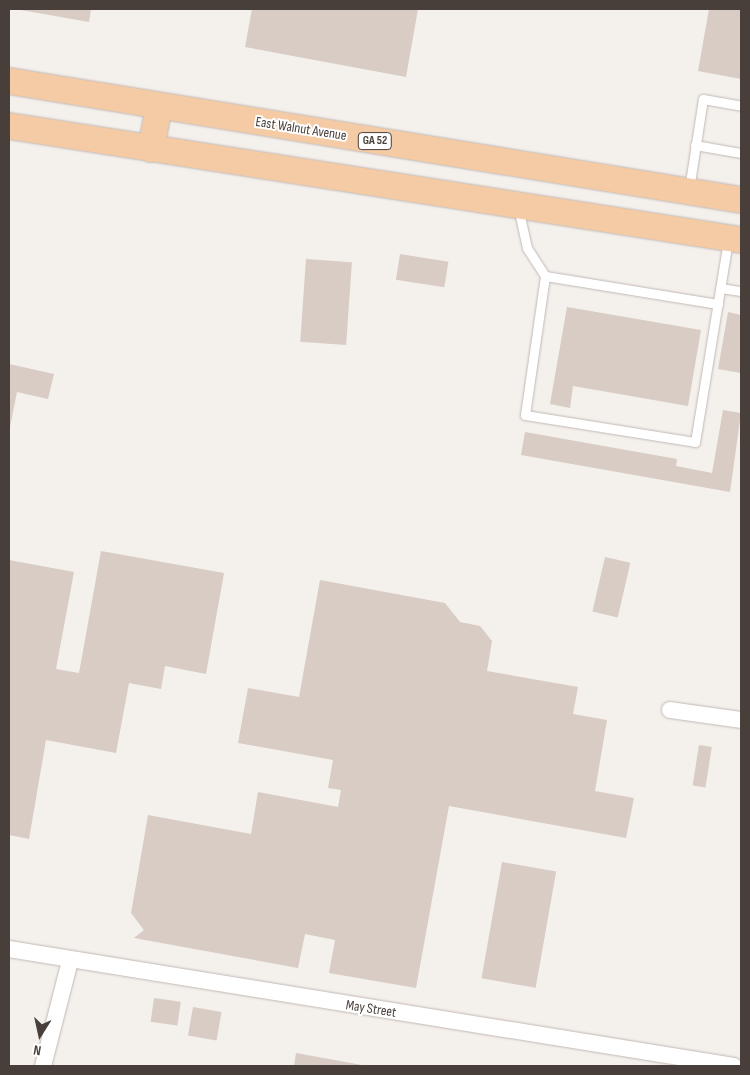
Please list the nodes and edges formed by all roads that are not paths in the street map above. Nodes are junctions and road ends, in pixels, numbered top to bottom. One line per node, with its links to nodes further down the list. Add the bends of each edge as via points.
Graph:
1 (9, 81): 2 (main road, East Walnut Avenue / GA 52)
2 (159, 106): 6 (main road); 8 (main road, East Walnut Avenue / GA 52)
3 (741, 106): 5 (lane, via 702,99)
4 (9, 126): 6 (main road)
5 (696, 145): 7 (lane); 8 (lane)
6 (151, 150): 10 (main road)
7 (741, 153)
8 (688, 192): 9 (main road, East Walnut Avenue / GA 52)
9 (741, 200)
10 (517, 206): 11 (main road); 12 (lane, via 527,248)
11 (735, 239): 13 (lane)
12 (545, 276): 15 (lane); 15 (lane, via 525,415 694,442)
13 (720, 288): 14 (lane); 15 (lane)
14 (741, 291)
15 (718, 304)
16 (670, 710): 17 (street)
17 (741, 720)
18 (9, 948): 19 (street, May Street)
19 (70, 960): 20 (street, May Street); 21 (street)
20 (700, 1064): 22 (street, May Street)
21 (43, 1066)
22 (734, 1066)

